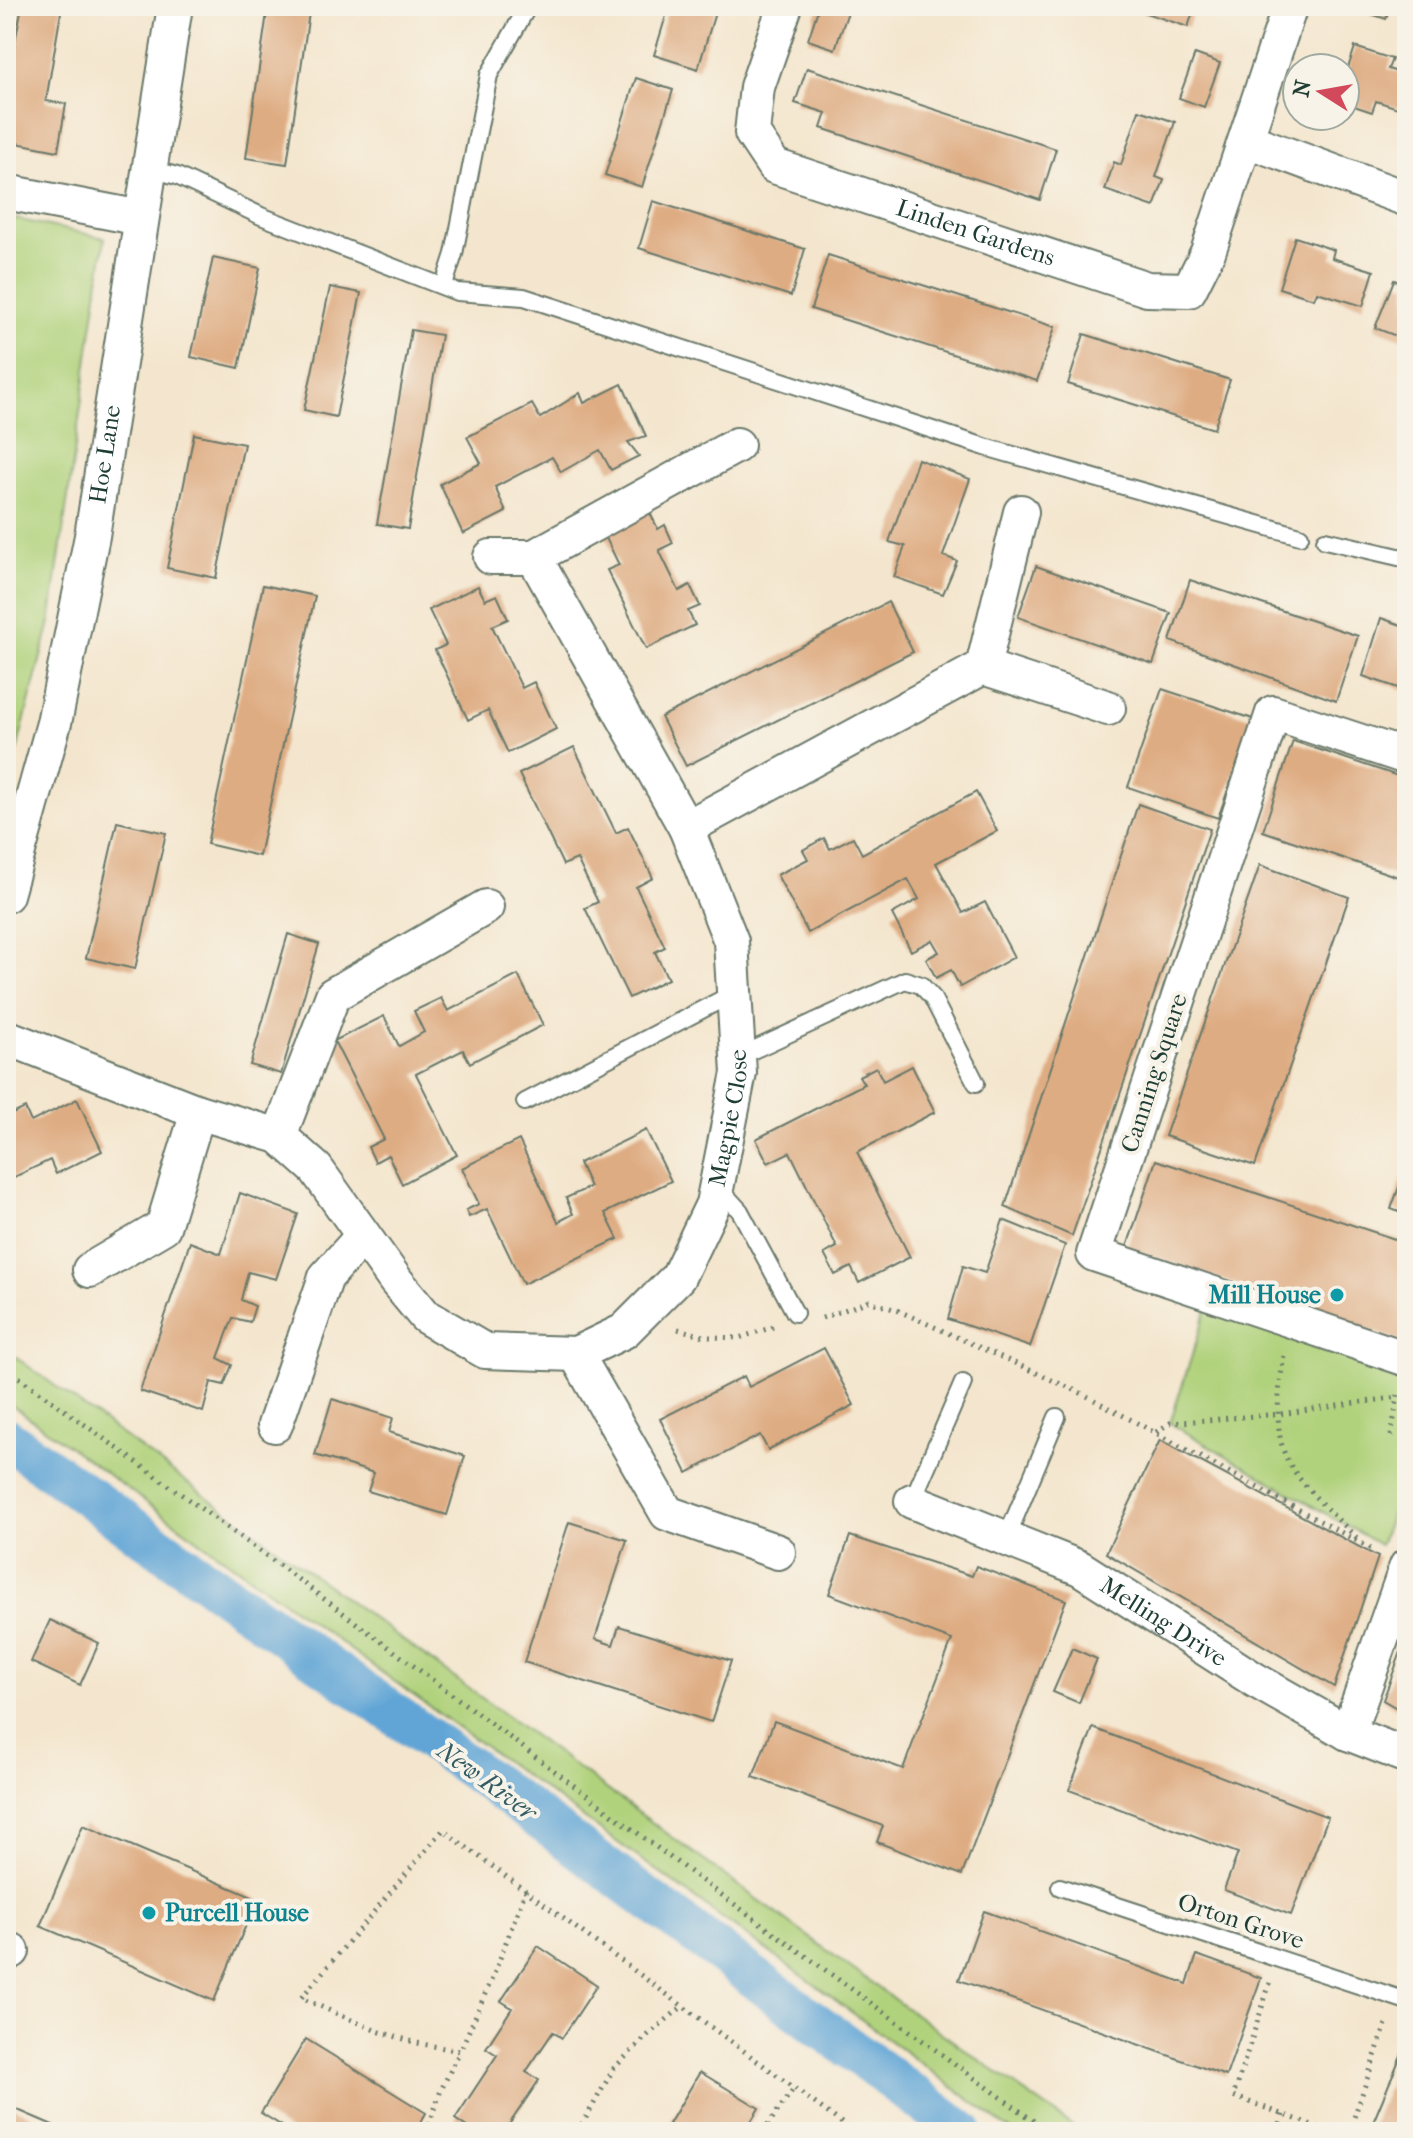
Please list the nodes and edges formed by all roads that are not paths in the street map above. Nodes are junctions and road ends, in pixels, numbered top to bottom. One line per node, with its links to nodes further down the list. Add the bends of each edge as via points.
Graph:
1 (175, 6): 6 (street, Hoe Lane)
2 (528, 6): 10 (lane, via 489,75)
3 (785, 6): 5 (street, Linden Gardens, via 757,87 752,133 774,166 1147,289 1189,290 1208,252)
4 (1290, 6): 5 (street, Linden Gardens)
5 (1247, 140): 8 (street)
6 (150, 169): 9 (street, Hoe Lane); 10 (lane)
7 (6, 192): 9 (street)
8 (1407, 199)
9 (141, 218): 22 (street, Hoe Lane, via 89,551 54,723)
10 (444, 285): 13 (lane, via 457,292 524,297 985,447)
11 (737, 445): 16 (street)
12 (1021, 512): 18 (street)
13 (1300, 536)
14 (1325, 540): 17 (lane)
15 (491, 557): 16 (street)
16 (534, 557): 21 (street, Magpie Close)
17 (1407, 559)
18 (983, 667): 19 (street); 21 (street)
19 (1108, 708)
20 (1407, 757): 36 (street, Canning Square, via 1273,713 1094,1254)
21 (686, 828): 24 (street, Magpie Close, via 731,941)
22 (6, 895)
23 (486, 907): 30 (street, via 333,995)
24 (734, 993): 26 (street, Magpie Close); 28 (lane)
25 (6, 1037): 29 (street, Magpie Close)
26 (738, 1057): 27 (lane, via 905,980 921,985 932,997); 31 (street, Magpie Close)
27 (976, 1083)
28 (525, 1102)
29 (198, 1112): 30 (street, Magpie Close); 33 (street, via 163,1227)
30 (279, 1136): 32 (street, Magpie Close, via 316,1169)
31 (717, 1186): 34 (lane, via 740,1211); 35 (street, Magpie Close, via 678,1277 624,1331)
32 (363, 1236): 35 (street, Magpie Close, via 425,1316 485,1351); 39 (street, via 326,1277)
33 (90, 1270)
34 (795, 1313)
35 (576, 1354): 42 (street, via 667,1513)
36 (1407, 1359)
37 (963, 1383): 40 (lane)
38 (1057, 1417): 41 (lane)
39 (275, 1425)
40 (912, 1501): 41 (street, Melling Drive)
41 (1006, 1539): 44 (street, Melling Drive, via 1080,1568)
42 (778, 1552)
43 (1407, 1567): 44 (street)
44 (1348, 1733): 45 (street, Melling Drive)
45 (1407, 1756)
46 (1060, 1887): 47 (lane, Orton Grove)
47 (1401, 1999)

